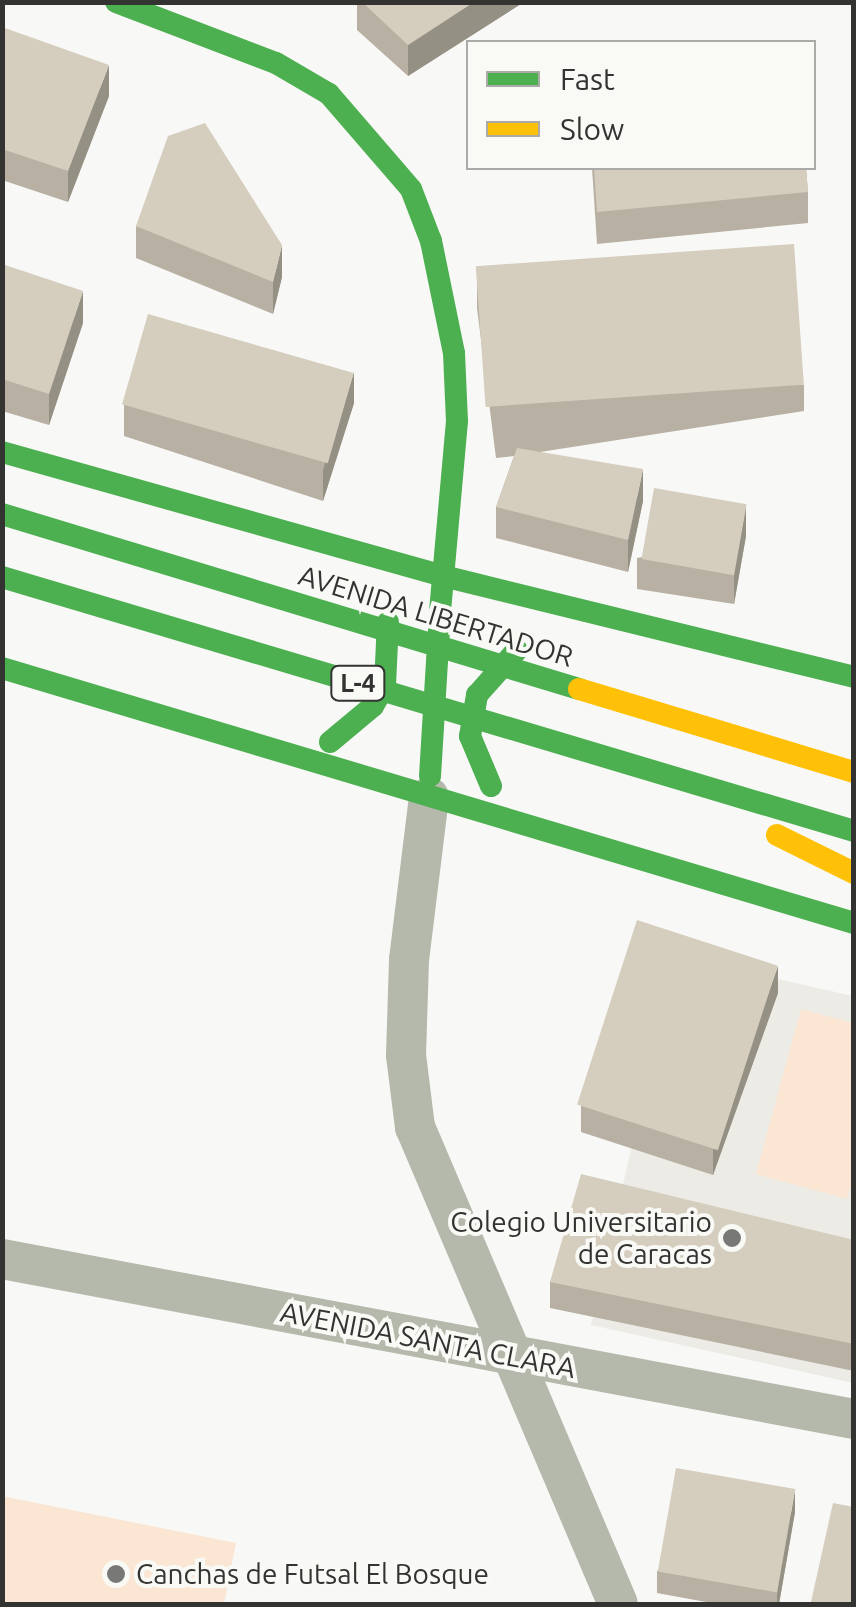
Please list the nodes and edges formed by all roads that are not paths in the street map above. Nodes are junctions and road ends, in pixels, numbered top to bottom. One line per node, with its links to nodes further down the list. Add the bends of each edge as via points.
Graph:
1 (116, 2): 5 (main road, via 276,62 329,94 411,189 431,242 454,353 457,421)
2 (2, 452): 4 (main road, AVENIDA LIBERTADOR)
3 (2, 514): 10 (main road, AVENIDA LIBERTADOR / L-4)
4 (362, 554): 5 (main road, AVENIDA LIBERTADOR); 12 (main road, L-4, bridge, via 380,605 385,685 361,718)
5 (443, 576): 7 (main road, AVENIDA LIBERTADOR); 14 (main road, bridge)
6 (2, 577): 15 (main road, L-4)
7 (576, 607): 9 (main road, AVENIDA LIBERTADOR); 16 (main road, bridge, via 477,695 470,736)
8 (2, 668): 12 (main road)
9 (854, 676)
10 (638, 708): 11 (main road, L-4); 13 (main road, AVENIDA LIBERTADOR / L-4)
11 (854, 750)
12 (304, 756): 14 (main road)
13 (854, 772)
14 (429, 786): 16 (main road); 21 (street, via 409,960 406,1055 414,1127)
15 (714, 789): 17 (main road, L-4); 18 (main road, L-4, via 781,839)
16 (515, 818): 19 (main road)
17 (854, 831)
18 (854, 873)
19 (854, 924)
20 (2, 1259): 21 (street, AVENIDA SANTA CLARA)
21 (511, 1357): 22 (street, AVENIDA SANTA CLARA); 23 (street)
22 (854, 1418)
23 (618, 1604)

